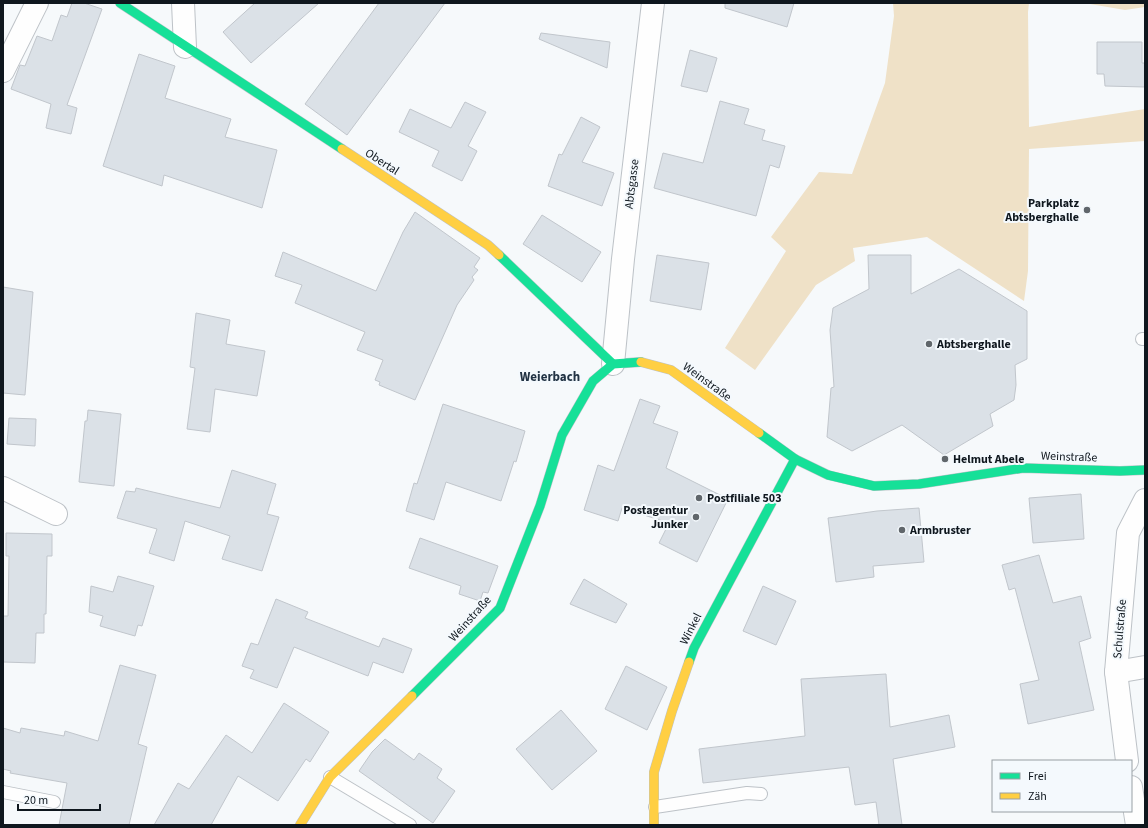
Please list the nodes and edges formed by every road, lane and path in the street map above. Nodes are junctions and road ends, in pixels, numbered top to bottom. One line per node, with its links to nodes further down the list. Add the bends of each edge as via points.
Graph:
1 (37, 3): 6 (street)
2 (120, 3): 5 (street, Obertal)
3 (183, 3): 5 (street)
4 (653, 3): 7 (street, Abtsgasse)
5 (185, 47): 7 (street, Obertal, via 488,245)
6 (3, 71)
7 (613, 364): 8 (street, Weinstraße, via 643,362 671,370); 16 (street, Weinstraße, via 593,381 562,435 540,506 500,608)
8 (795, 459): 9 (street, Weinstraße, via 828,475 874,486 919,484 1023,468); 21 (street, Winkel, via 694,648 654,772)
9 (1145, 470)
10 (3, 488): 12 (street)
11 (1145, 500): 14 (street, Schulstraße, via 1128,533)
12 (56, 514)
13 (1145, 667): 14 (street)
14 (1116, 672): 15 (street, Schulstraße)
15 (1127, 760)
16 (330, 777): 22 (street, Weinstraße); 23 (lane)
17 (3, 792): 20 (lane)
18 (1132, 793): 25 (street)
19 (761, 794): 21 (lane, via 747,793)
20 (54, 802)
21 (655, 807): 24 (street, Winkel)
22 (300, 825)
23 (410, 825)
24 (654, 825)
25 (1137, 825)

